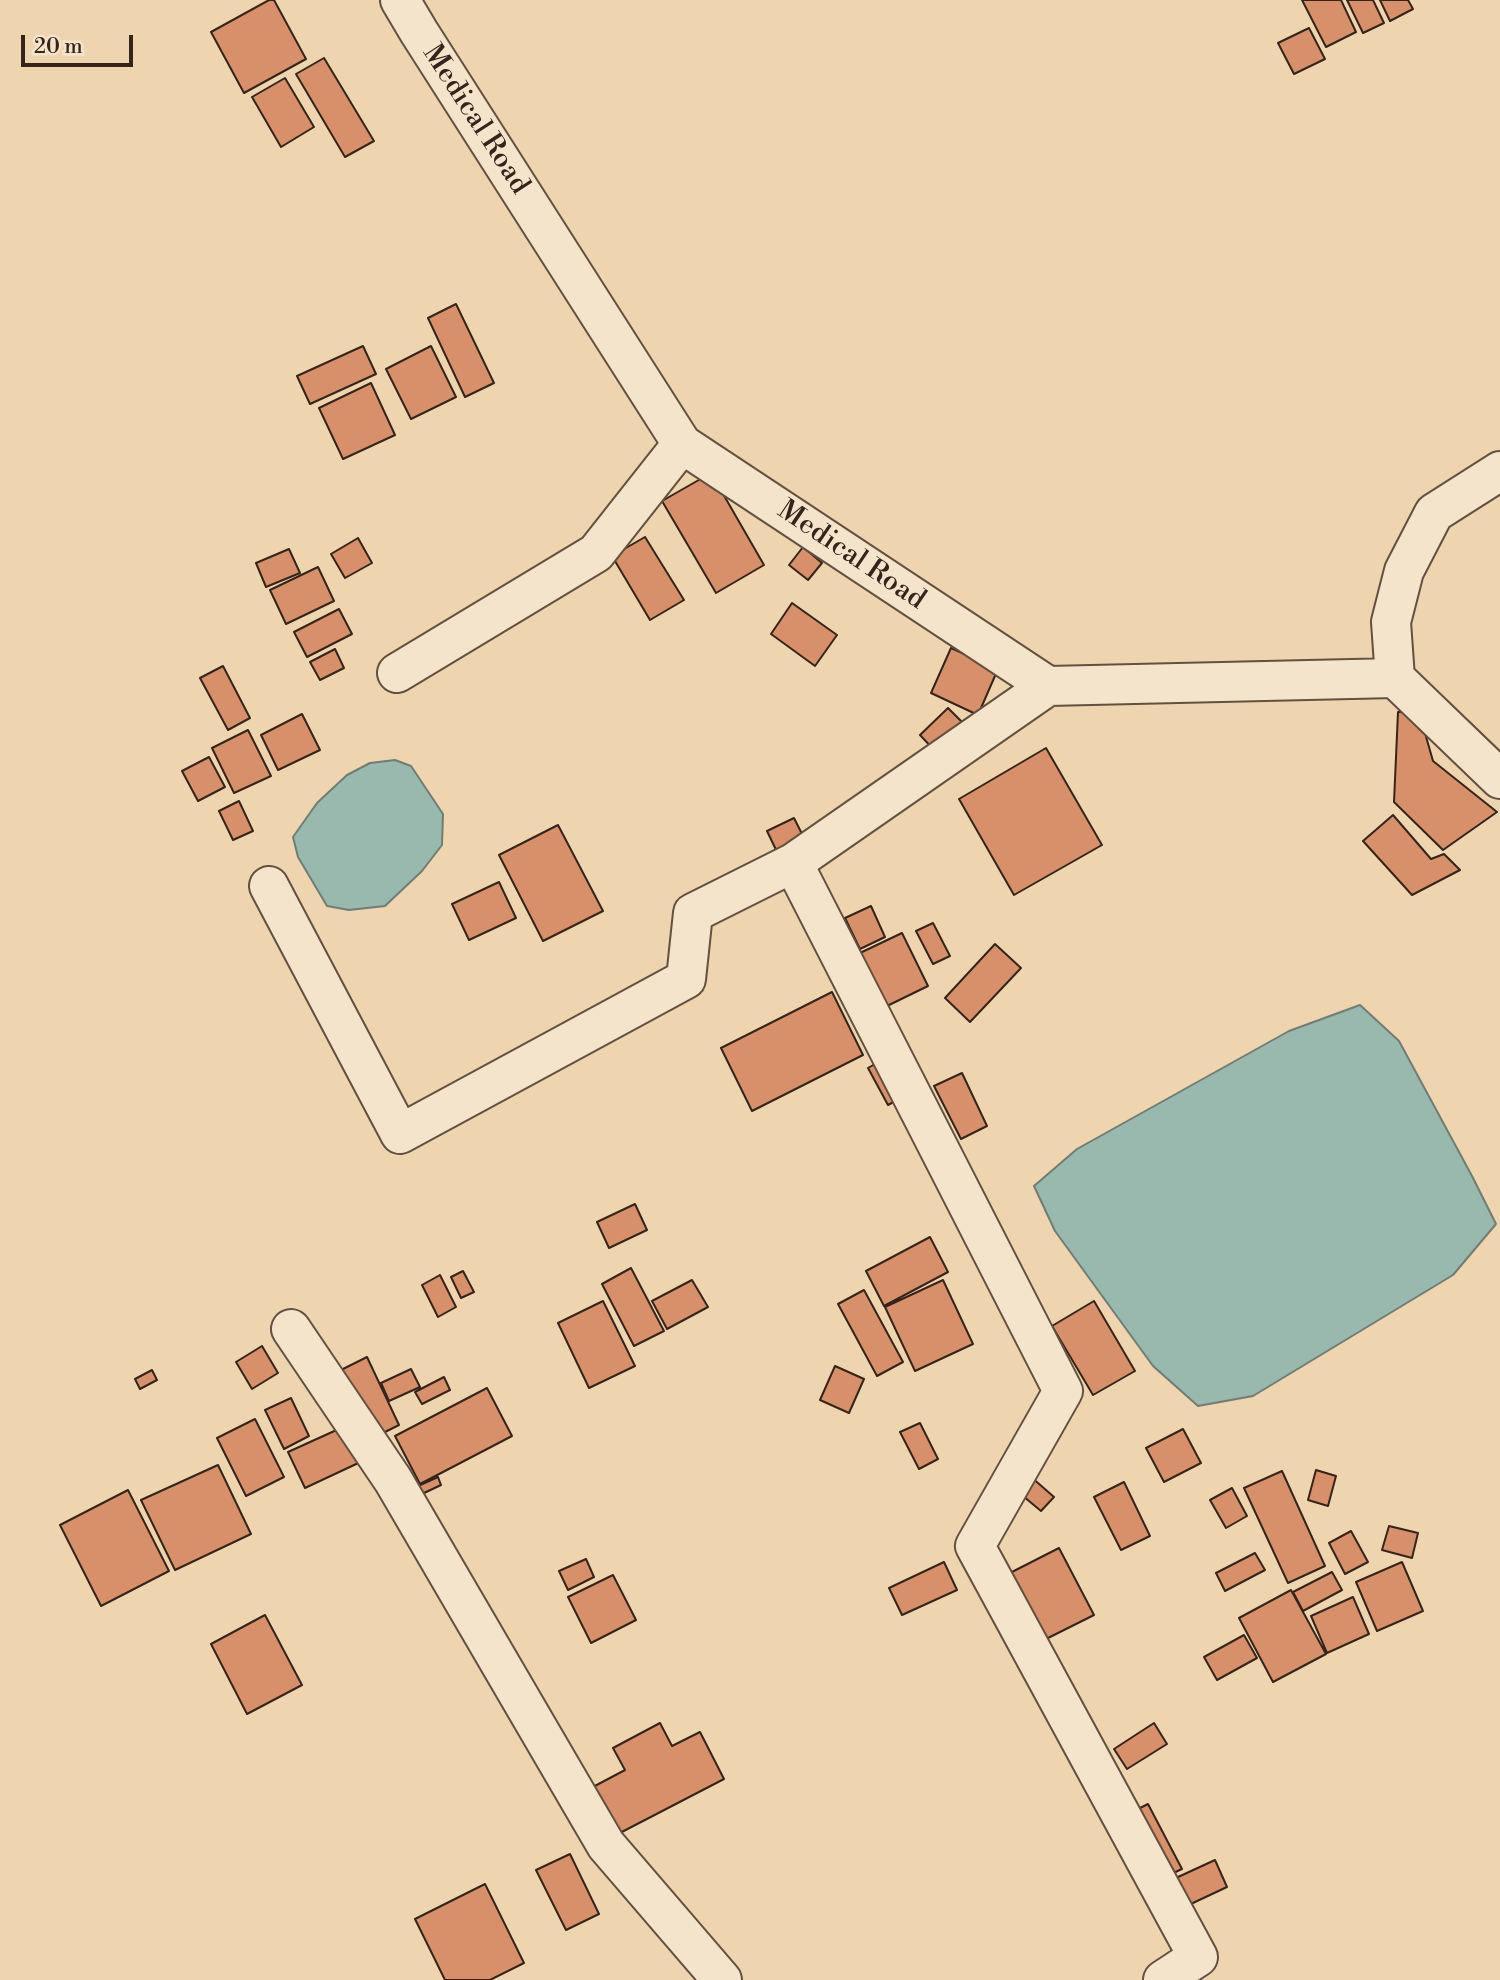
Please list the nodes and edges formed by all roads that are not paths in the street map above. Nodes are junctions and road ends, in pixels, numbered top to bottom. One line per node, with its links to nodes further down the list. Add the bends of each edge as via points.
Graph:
1 (400, 0): 2 (street, Medical Road)
2 (682, 444): 4 (street, via 596,553); 6 (street, Medical Road)
3 (1500, 471): 5 (street, via 1434,513 1404,571 1391,621)
4 (397, 673)
5 (1395, 678): 6 (street); 7 (street)
6 (1048, 686): 8 (street)
7 (1500, 779)
8 (793, 863): 9 (street, via 693,913 687,979 400,1134); 12 (street, via 1063,1391 975,1546 1198,1957)
9 (269, 886)
10 (290, 1329): 11 (street, via 393,1480 606,1845)
11 (722, 1980)
12 (1163, 1980)

